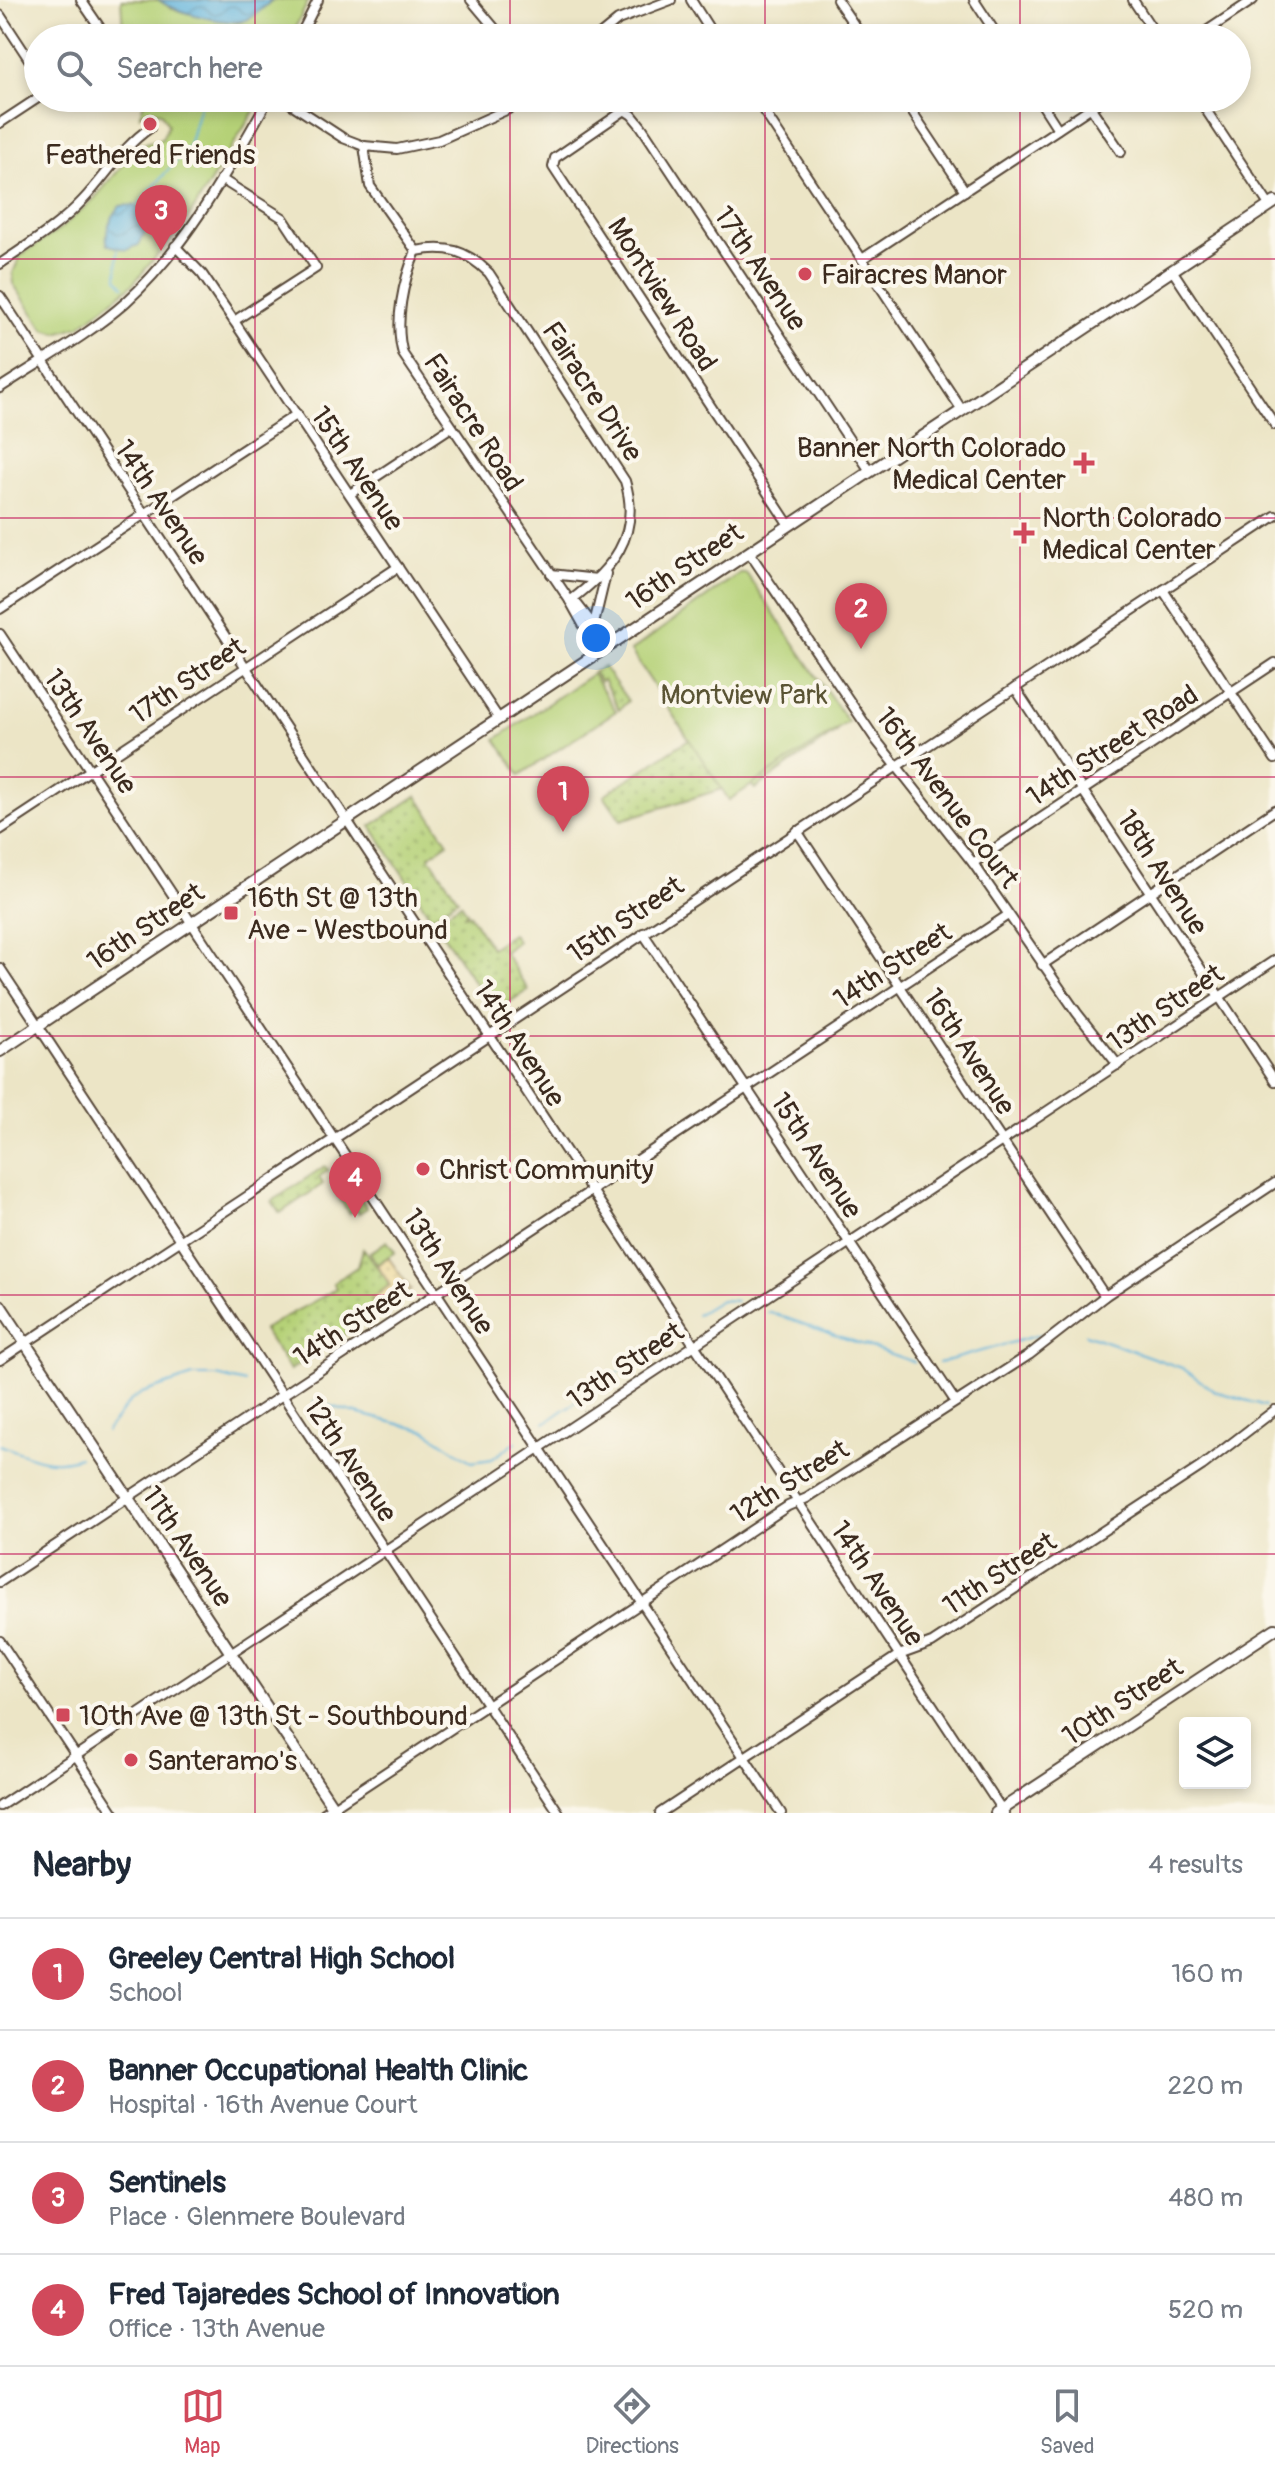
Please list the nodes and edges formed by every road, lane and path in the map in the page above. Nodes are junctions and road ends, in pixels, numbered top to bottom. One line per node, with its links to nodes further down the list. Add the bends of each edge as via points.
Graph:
1 (81, 0): 11 (street)
2 (318, 0): 12 (street)
3 (471, 0): 13 (street)
4 (671, 0): 14 (street)
5 (691, 0): 15 (street)
6 (837, 0): 16 (street)
7 (974, 0): 17 (street)
8 (1133, 0): 18 (street)
9 (1253, 0): 19 (street)
10 (0, 15): 20 (street)
11 (97, 24)
12 (306, 24)
13 (491, 24)
14 (613, 24)
15 (706, 24)
16 (853, 24)
17 (990, 24)
18 (1149, 24)
19 (1217, 24)
20 (24, 52)
21 (24, 107): 33 (street)
22 (261, 112): 38 (street)
23 (303, 112): 36 (street)
24 (502, 112): 36 (street, via 439,140 397,149)
25 (622, 112): 58 (street, Montview Road, via 555,158 553,167)
26 (627, 112): 54 (street, 17th Avenue)
27 (764, 112): 43 (street)
28 (912, 112): 39 (street)
29 (1047, 112): 35 (street)
30 (1085, 112): 35 (street)
31 (1094, 112): 37 (street)
32 (1208, 112): 40 (street)
33 (0, 123)
34 (150, 128): 44 (street, via 131,140 81,203)
35 (1058, 129): 39 (street)
36 (364, 146): 42 (street, via 370,186)
37 (1121, 152)
38 (221, 179): 41 (street); 47 (street, via 283,218 316,268)
39 (965, 191): 43 (street)
40 (1272, 203): 45 (main road, 16th Street)
41 (175, 246): 47 (street, 15th Avenue); 48 (street, via 127,301)
42 (416, 251): 53 (street, Fairacre Road, via 405,276 400,343 413,373); 61 (street, Fairacre Drive, via 452,249 470,255 489,273 618,466 631,510 626,536)
43 (862, 259): 50 (street)
44 (0, 264)
45 (1172, 270): 50 (main road, 16th Street); 52 (street)
46 (0, 296): 48 (street, 14th Avenue)
47 (234, 321): 51 (street, 15th Avenue)
48 (42, 360): 49 (street); 56 (street, 14th Avenue)
49 (0, 388)
50 (962, 410): 54 (main road, 16th Street)
51 (297, 414): 55 (street, 15th Avenue); 56 (street)
52 (1275, 425)
53 (450, 428): 55 (street); 62 (street, Fairacre Road)
54 (870, 471): 58 (main road, 16th Street)
55 (350, 494): 60 (street, 15th Avenue)
56 (144, 514): 66 (street); 71 (street, 14th Avenue)
57 (1275, 516): 64 (street, 15th Street)
58 (789, 525): 59 (main road, 16th Street)
59 (749, 552): 69 (main road, 16th Street); 76 (street, 16th Avenue Court)
60 (398, 567): 71 (street, 17th Street); 74 (street, 15th Avenue)
61 (606, 573): 63 (street, Fairacre Drive); 67 (street)
62 (550, 574): 63 (street); 65 (street, Fairacre Road)
63 (598, 579): 65 (street, Fairacre Drive)
64 (1163, 590): 72 (street, 15th Street); 73 (street)
65 (570, 601): 67 (street, Fairacre Road); 69 (street, Fairacre Road, via 594,644)
66 (0, 609)
67 (594, 624): 69 (street, Fairacre Road, via 605,640)
68 (0, 634): 77 (street, 13th Avenue)
69 (603, 649): 74 (main road, 16th Street)
70 (1275, 663): 73 (street, 14th Street Road)
71 (245, 667): 77 (street, 17th Street); 80 (street, 14th Avenue)
72 (1015, 688): 76 (street, 15th Street); 78 (street, 18th Avenue)
73 (1231, 693): 75 (street); 78 (street, 14th Street Road)
74 (499, 719): 80 (main road, 16th Street)
75 (1275, 759)
76 (895, 766): 82 (street, 15th Street); 83 (street, 16th Avenue Court)
77 (91, 770): 81 (street, 17th Street); 86 (street, 13th Avenue)
78 (1083, 790): 83 (street, 14th Street Road); 84 (street, 18th Avenue)
79 (1275, 810): 84 (street)
80 (347, 820): 86 (main road, 16th Street); 94 (street, 14th Avenue)
81 (0, 830)
82 (797, 831): 87 (street, 15th Street); 91 (street, 16th Avenue)
83 (973, 863): 85 (street, 16th Avenue Court)
84 (1150, 892): 89 (street); 92 (street, 18th Avenue)
85 (1008, 915): 89 (street, 16th Avenue Court); 91 (street, 14th Street)
86 (192, 923): 93 (main road, 16th Street); 99 (street, 13th Avenue)
87 (643, 933): 94 (street, 15th Street); 98 (street, 15th Avenue)
88 (1275, 960): 92 (street, 13th Street)
89 (1042, 965): 96 (street, 16th Avenue Court)
90 (0, 968): 93 (street, 12th Avenue)
91 (900, 986): 98 (street, 14th Street); 100 (street, 16th Avenue)
92 (1220, 997): 96 (street, 13th Street); 97 (street, 18th Avenue)
93 (38, 1026): 95 (main road, 16th Street); 103 (street, 12th Avenue)
94 (489, 1035): 99 (street, 15th Street); 102 (street, 14th Avenue)
95 (0, 1051)
96 (1118, 1065): 100 (street, 13th Street)
97 (1275, 1081)
98 (747, 1088): 102 (street, 14th Street); 104 (street, 15th Avenue)
99 (335, 1137): 103 (street, 15th Street); 105 (street, 13th Avenue)
100 (1003, 1141): 104 (street, 13th Street); 106 (street, 16th Avenue)
101 (1275, 1183): 106 (street, 12th Street)
102 (592, 1191): 105 (street, 14th Street); 109 (street, 14th Avenue)
103 (180, 1240): 108 (street, 15th Street); 111 (street, 12th Avenue)
104 (849, 1243): 109 (street, 13th Street); 112 (street, 15th Avenue)
105 (438, 1293): 111 (street, 14th Street); 114 (street, 13th Avenue)
106 (1105, 1296): 112 (street, 12th Street, via 1051,1340)
107 (0, 1305): 108 (main road, 11th Avenue)
108 (25, 1343): 110 (street, 15th Street); 115 (main road, 11th Avenue)
109 (694, 1346): 114 (street, 13th Street); 116 (street, 14th Avenue)
110 (0, 1360)
111 (283, 1395): 115 (street, 14th Street); 117 (street, 12th Avenue)
112 (955, 1401): 116 (street, 12th Street)
113 (1275, 1410): 123 (street, 11th Street, via 1202,1466 932,1643)
114 (540, 1448): 117 (street, 13th Street); 119 (street, 13th Avenue)
115 (127, 1498): 118 (street, 14th Street); 122 (main road, 11th Avenue)
116 (797, 1501): 119 (street, 12th Street); 123 (street, 14th Avenue)
117 (385, 1550): 122 (street, 13th Street); 124 (street, 12th Avenue)
118 (0, 1582)
119 (642, 1603): 124 (street, 12th Street); 126 (street, 13th Avenue)
120 (1275, 1629): 129 (main road, 10th Street)
121 (0, 1641): 125 (street)
122 (231, 1653): 125 (street, 13th Street); 128 (main road, 11th Avenue)
123 (899, 1655): 126 (street, 11th Street); 129 (street, 14th Avenue)
124 (488, 1705): 128 (street, 12th Street); 131 (street, 12th Avenue)
125 (76, 1756): 127 (street, 13th Street); 130 (street)
126 (744, 1757): 132 (street, 11th Street); 133 (street, 13th Avenue)
127 (0, 1806)
128 (331, 1811)
129 (1001, 1812)
130 (114, 1813)
131 (559, 1813)
132 (660, 1813)
133 (781, 1813)

